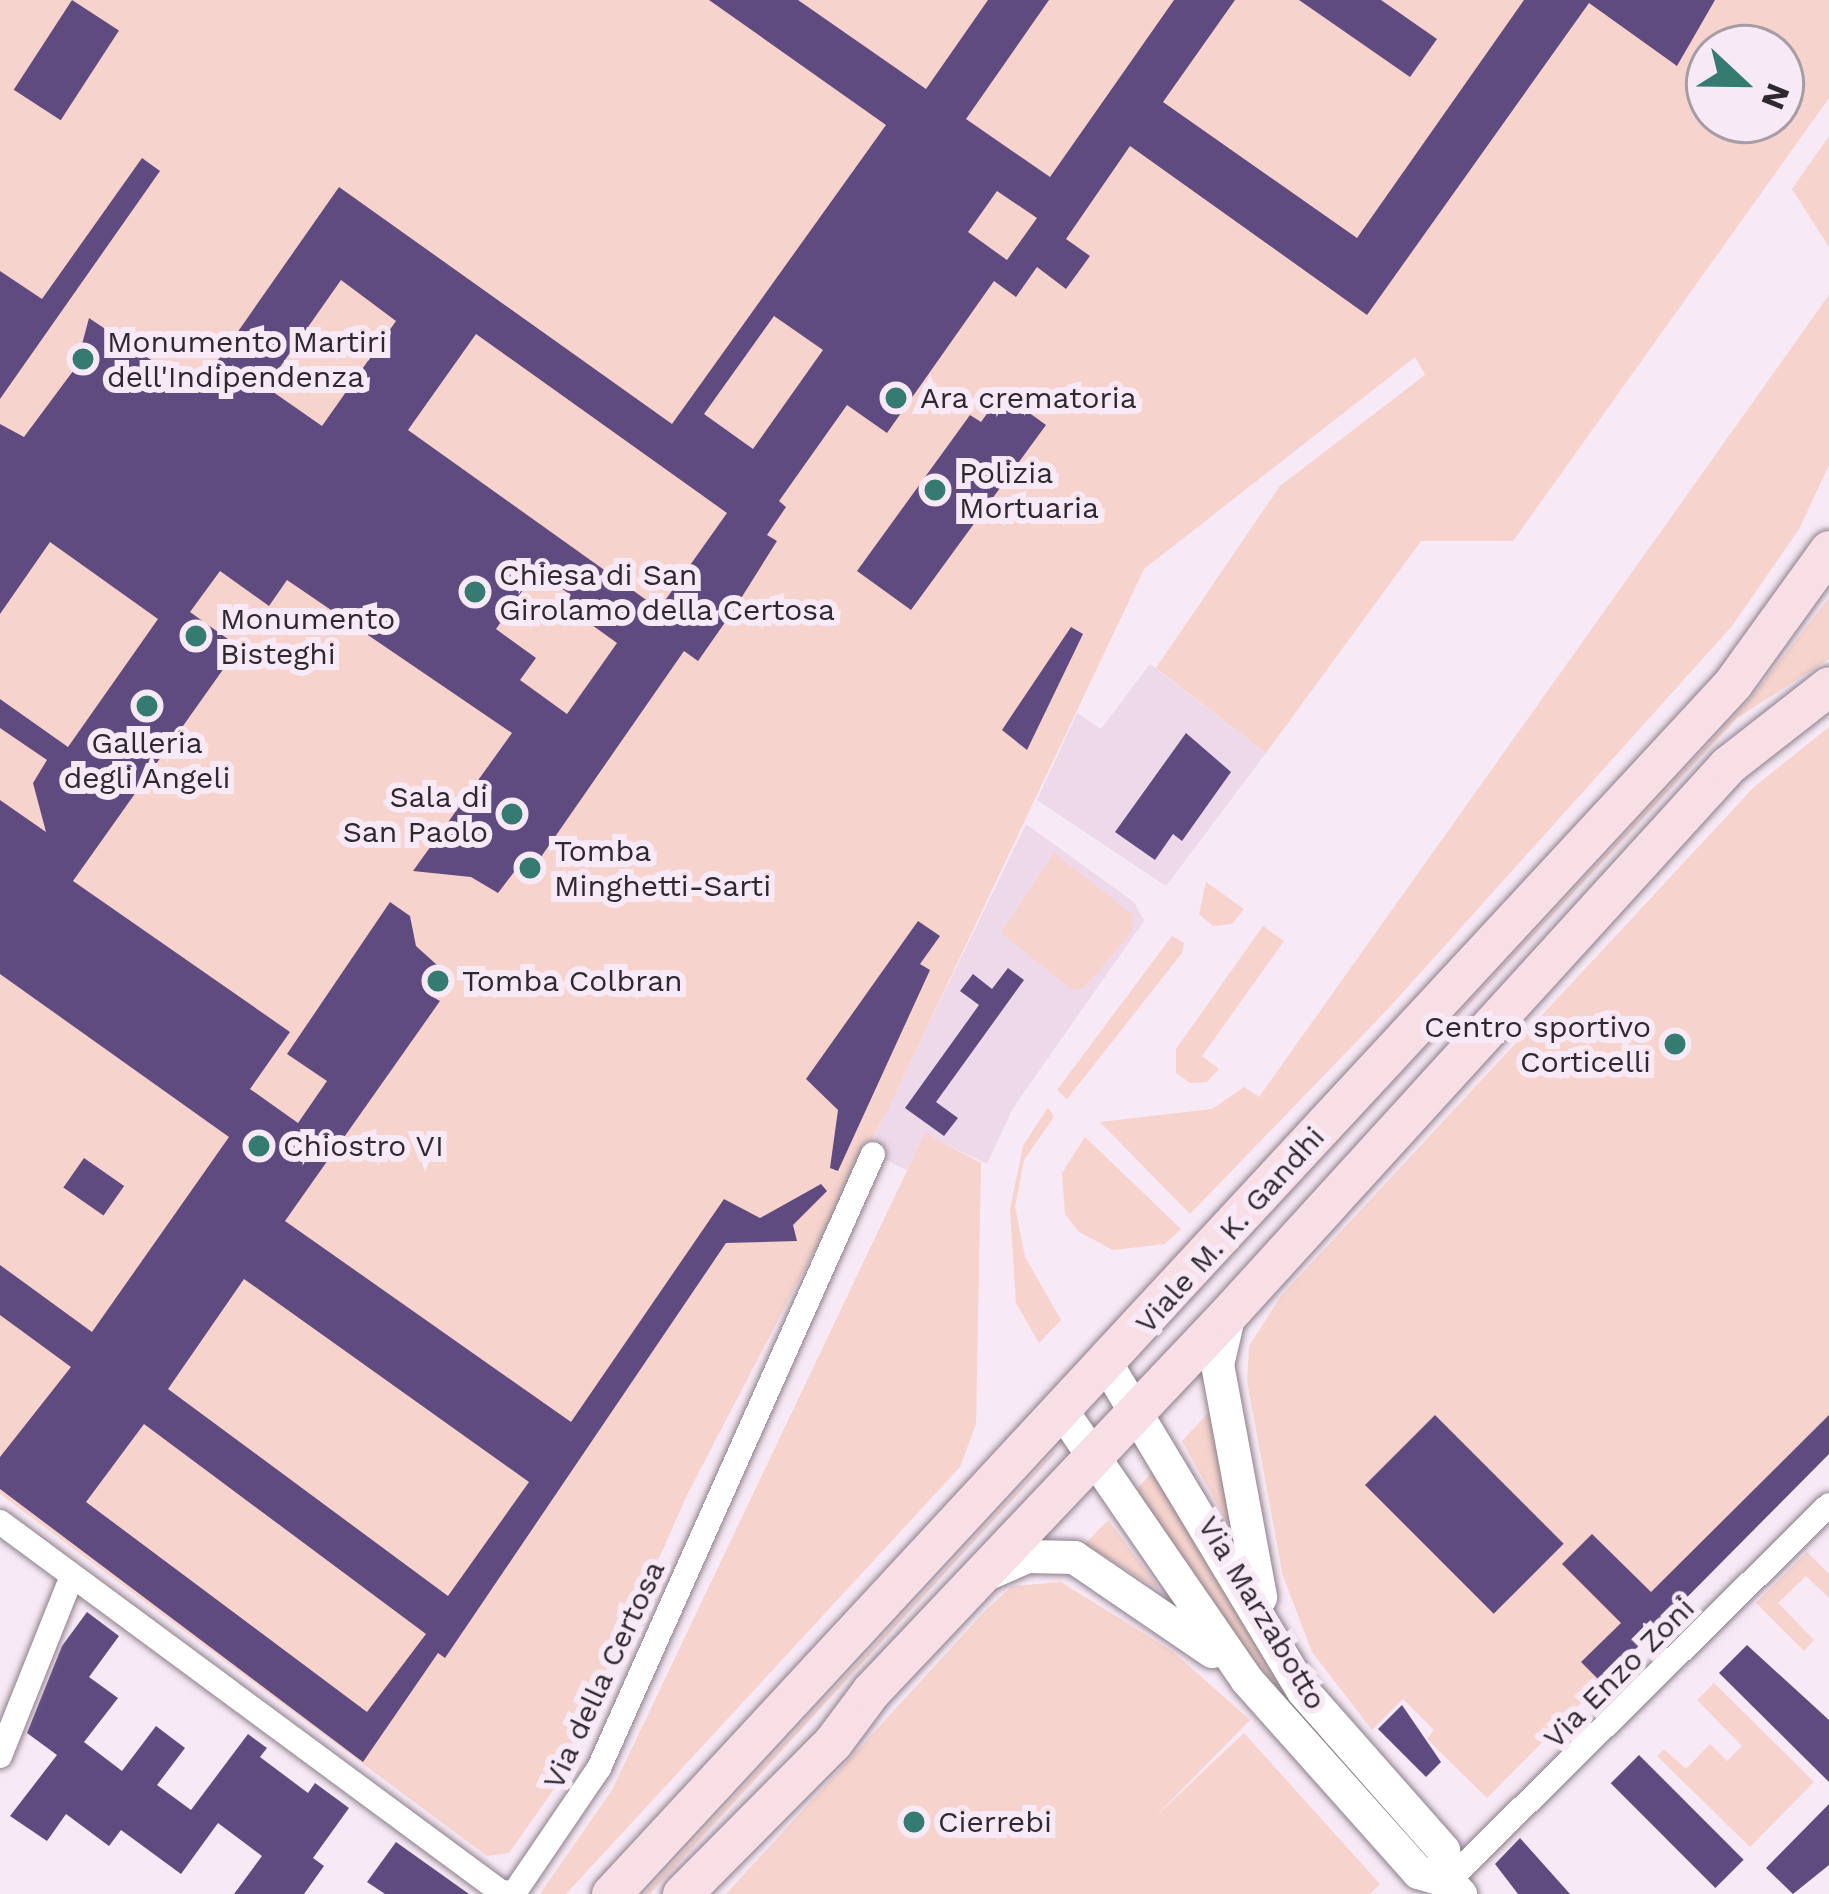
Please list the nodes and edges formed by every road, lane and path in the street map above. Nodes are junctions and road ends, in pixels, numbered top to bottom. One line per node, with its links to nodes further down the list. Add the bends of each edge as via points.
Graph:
1 (1829, 550): 5 (main road, Viale M. K. Gandhi, via 1733,683)
2 (1829, 686): 4 (main road, Viale M. K. Gandhi, via 1728,765)
3 (873, 1154): 9 (street, Via della Certosa, via 599,1768 514,1893 501,1892)
4 (1229, 1313): 5 (main road, Viale M. K. Gandhi); 11 (street, via 1219,1345 1220,1387)
5 (1123, 1390): 6 (main road, Viale M. K. Gandhi); 6 (main road, Viale M. K. Gandhi); 11 (street, Via Marzabotto)
6 (1077, 1435): 10 (main road, Viale M. K. Gandhi); 12 (street, Via Marzabotto); 15 (main road, Viale M. K. Gandhi)
7 (1829, 1505): 14 (street, Via Enzo Zoni)
8 (0, 1522): 9 (street, Via della Certosa)
9 (72, 1576): 13 (street)
10 (976, 1579): 12 (street, via 1027,1556 1074,1556); 16 (main road, Viale M. K. Gandhi, via 747,1835)
11 (1266, 1628): 14 (street, Via Marzabotto, via 1316,1708 1443,1850)
12 (1246, 1679): 14 (street, Via Marzabotto, via 1418,1872)
13 (0, 1756)
14 (1454, 1887)
15 (611, 1894)
16 (682, 1894)

